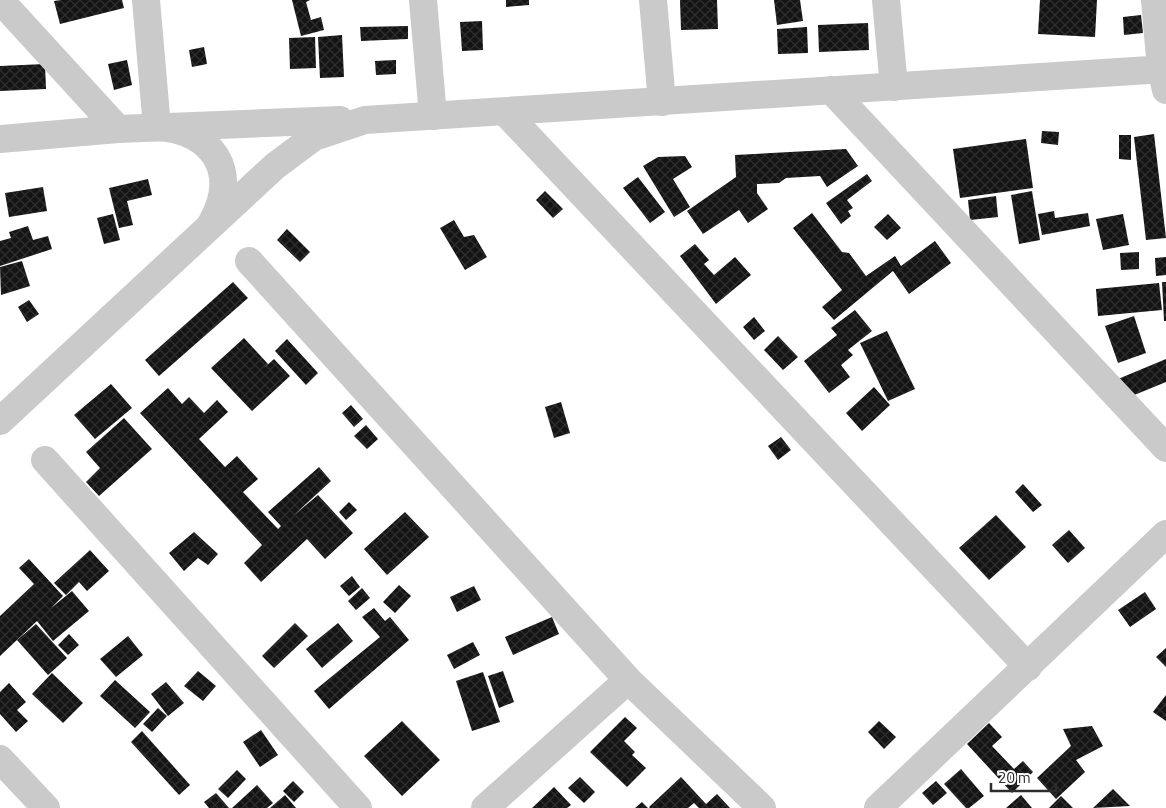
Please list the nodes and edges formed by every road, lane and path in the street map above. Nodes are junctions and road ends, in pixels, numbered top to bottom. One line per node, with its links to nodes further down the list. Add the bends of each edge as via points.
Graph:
1 (0, 0): 15 (street)
2 (146, 0): 14 (street)
3 (423, 0): 12 (street)
4 (653, 0): 10 (street)
5 (886, 0): 8 (street)
6 (1155, 0): 7 (street)
7 (1164, 76): 8 (street)
8 (894, 87): 9 (street)
9 (831, 90): 10 (street); 20 (street)
10 (662, 102): 11 (street)
11 (505, 112): 12 (street); 23 (street)
12 (433, 116): 13 (street)
13 (365, 120): 14 (street); 17 (street, via 314,137 275,166)
14 (157, 126): 15 (street); 17 (street, via 193,134 209,146 220,163 224,183 221,204)
15 (118, 129): 16 (street)
16 (0, 139)
17 (201, 235): 19 (street)
18 (249, 261): 24 (street)
19 (0, 421)
20 (1166, 448)
21 (45, 460): 27 (street)
22 (1166, 534): 23 (street)
23 (1028, 667): 30 (street)
24 (628, 680): 28 (street); 29 (street)
25 (0, 759): 26 (street)
26 (46, 808)
27 (358, 808)
28 (485, 808)
29 (762, 808)
30 (878, 808)

